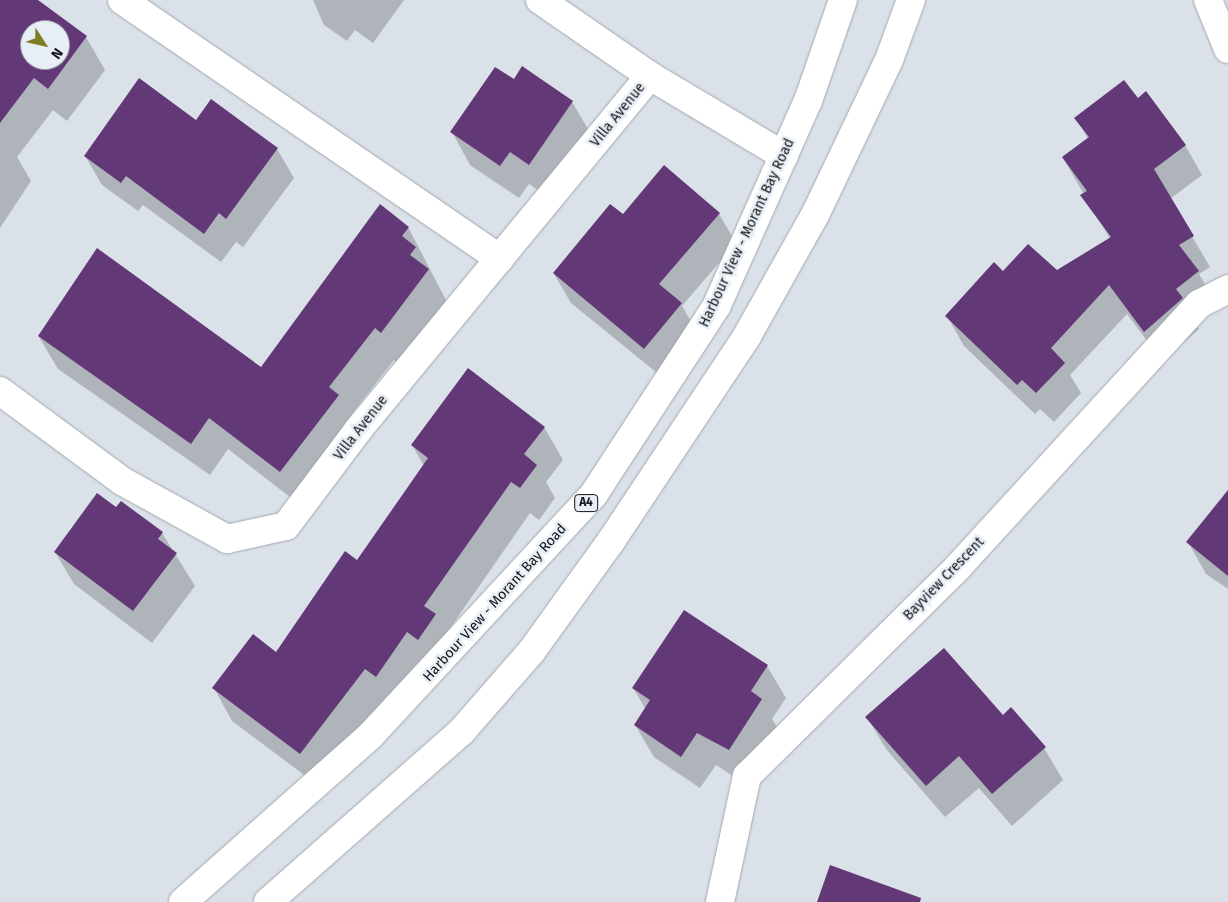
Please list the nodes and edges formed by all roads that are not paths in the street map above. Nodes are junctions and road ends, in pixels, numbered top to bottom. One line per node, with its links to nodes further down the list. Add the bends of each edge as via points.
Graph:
1 (122, 0): 9 (main road)
2 (540, 0): 7 (main road, Villa Avenue)
3 (843, 0): 8 (main road, Harbour View - Morant Bay Road / A4)
4 (911, 0): 12 (main road, via 889,60 815,215 747,336 611,541 531,652 462,731)
5 (1208, 0): 6 (main road)
6 (1228, 49)
7 (650, 76): 8 (main road, Villa Avenue); 9 (main road, Villa Avenue)
8 (784, 156): 13 (main road, Harbour View - Morant Bay Road / A4, via 717,305 594,494 370,736)
9 (500, 259): 11 (main road, Villa Avenue, via 286,526 227,539 122,482)
10 (1228, 289): 14 (main road, Bayview Crescent, via 1199,304 958,567 747,776)
11 (0, 391)
12 (277, 898)
13 (183, 902)
14 (720, 902)

